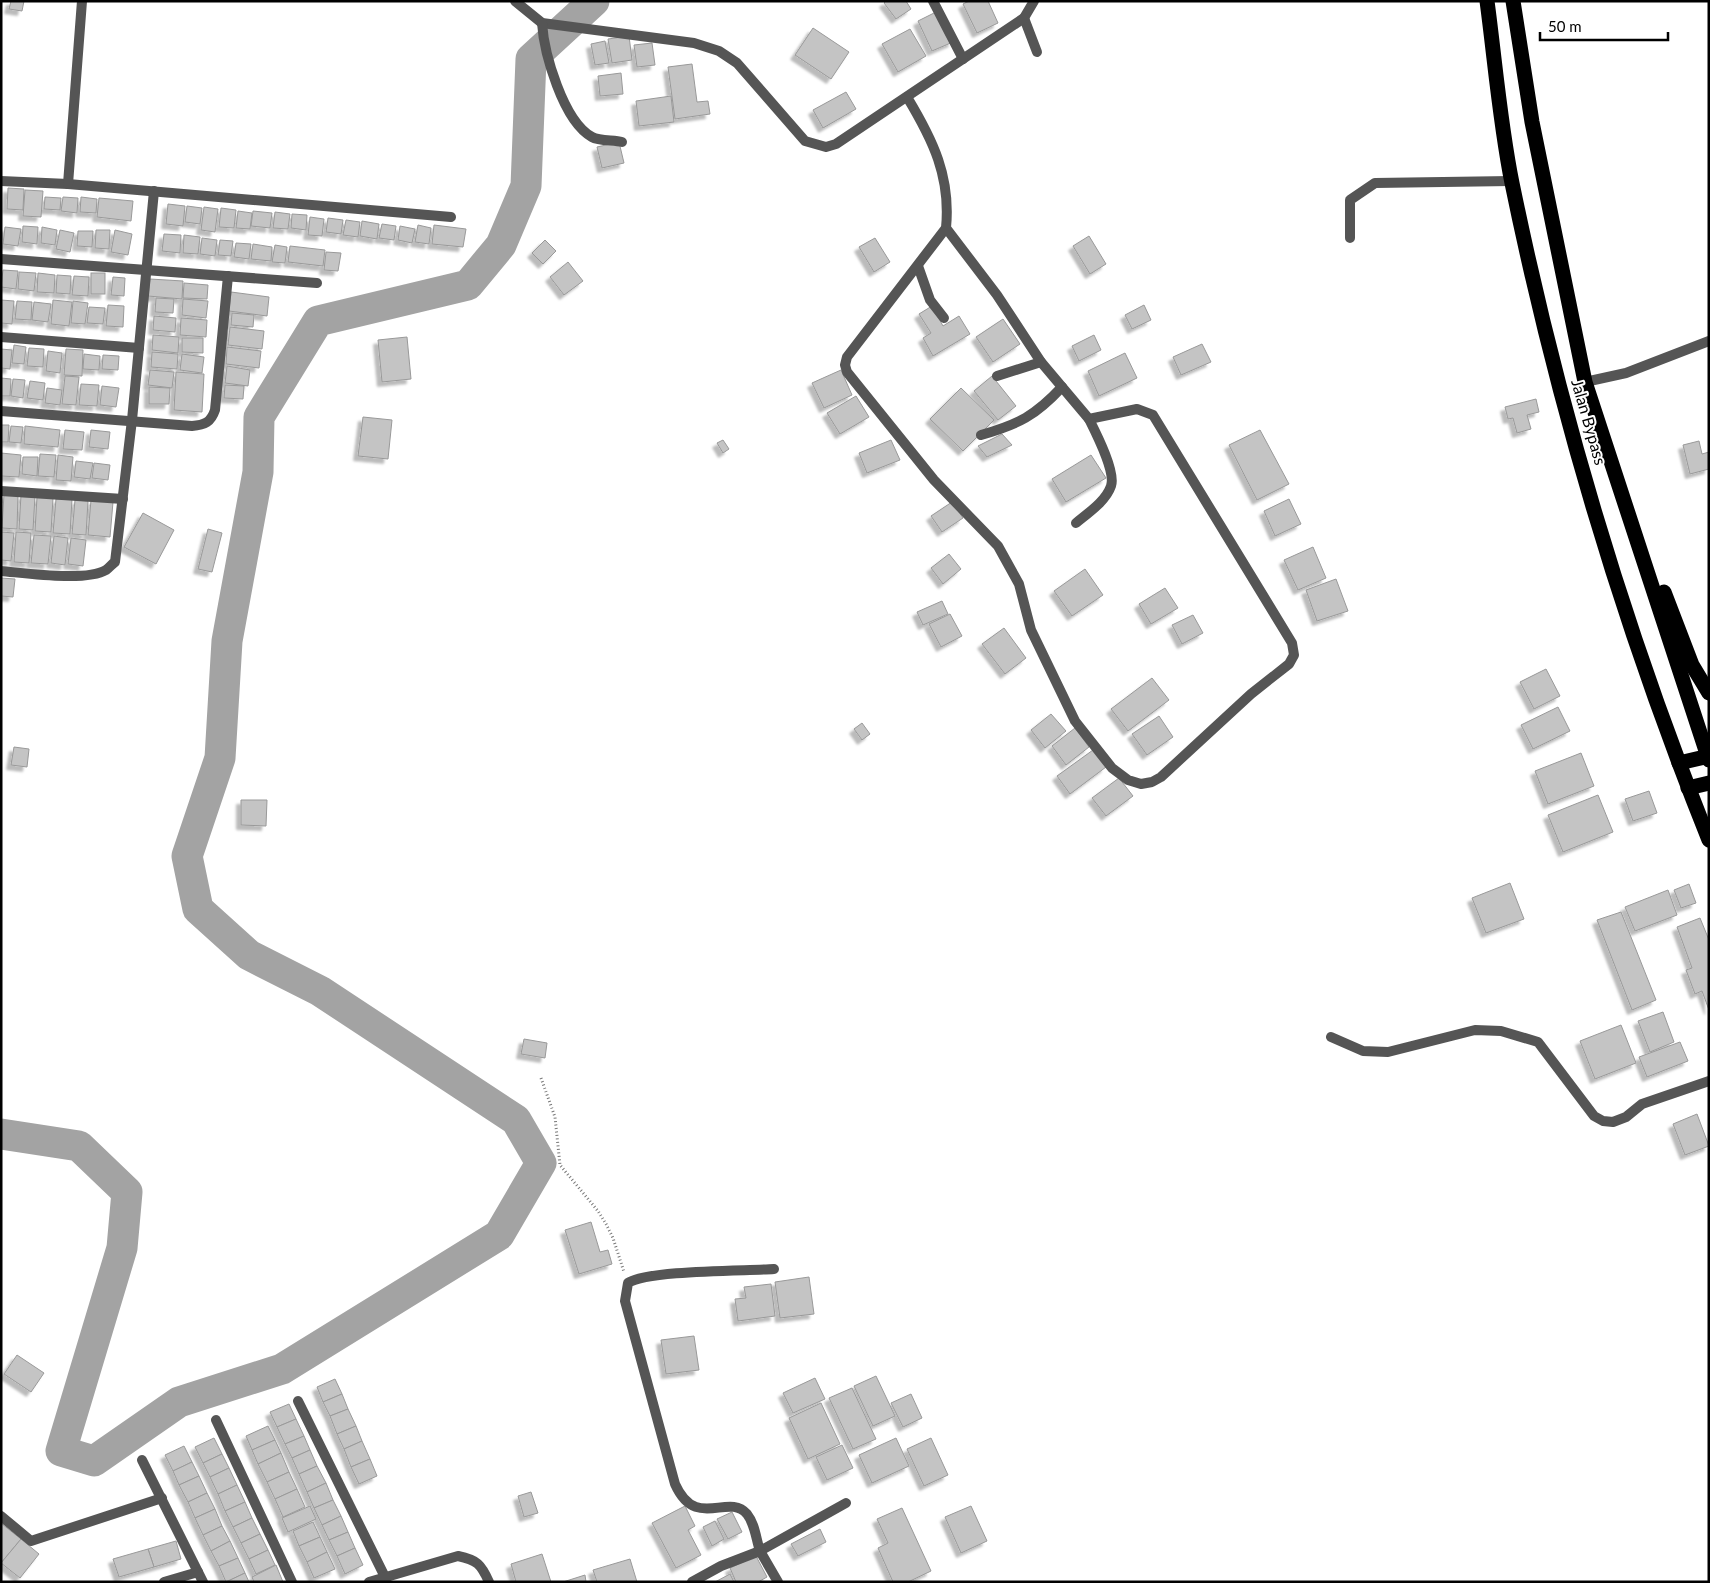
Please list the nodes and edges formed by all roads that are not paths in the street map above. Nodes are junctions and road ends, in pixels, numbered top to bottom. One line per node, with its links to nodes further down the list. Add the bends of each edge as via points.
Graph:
1 (82, 1): 15 (street)
2 (515, 1): 8 (street)
3 (933, 1): 10 (street)
4 (1034, 1): 7 (street)
5 (1487, 1): 14 (highway, Jalan Bypass)
6 (1513, 1): 31 (highway, Jalan Bypass, via 1532,122)
7 (1024, 18): 9 (street); 10 (street)
8 (542, 23): 11 (street, via 694,43 719,52 737,63 805,141 815,146 836,144); 12 (street, via 554,78 573,118 592,138)
9 (1037, 52)
10 (963, 59): 11 (street)
11 (907, 96): 18 (street, via 935,148 946,186)
12 (622, 142)
13 (1, 181): 15 (street)
14 (1512, 181): 19 (street, via 1375,183 1350,200); 44 (highway, Jalan Bypass, via 1563,397 1630,630)
15 (68, 184): 16 (street)
16 (154, 191): 17 (street); 22 (street)
17 (451, 216)
18 (946, 228): 21 (street); 29 (street, via 997,295)
19 (1350, 238)
20 (1, 259): 22 (street)
21 (918, 266): 25 (street, via 930,300); 34 (street, via 846,357 847,372 934,480 998,546 1019,584 1031,630 1075,721 1112,768 1128,780 1141,784 1161,777 1289,664 1294,650 1287,633 1153,415 1136,409)
22 (146, 270): 23 (street); 28 (street)
23 (228, 276): 24 (street); 35 (street, via 212,419 204,425 192,426)
24 (317, 283)
25 (944, 318)
26 (1, 337): 28 (street)
27 (1709, 341): 31 (street, via 1626,372)
28 (139, 348): 35 (street)
29 (1041, 362): 30 (street); 32 (street)
30 (997, 376)
31 (1585, 382): 40 (highway, Jalan Bypass)
32 (1062, 387): 34 (street); 36 (street, via 1043,407 1015,425)
33 (1, 411): 35 (street)
34 (1089, 419): 39 (street, via 1105,456 1112,484 1100,503)
35 (132, 420): 38 (street)
36 (982, 436)
37 (1, 491): 38 (street)
38 (123, 499): 41 (street, via 117,554 115,562 106,570 64,576)
39 (1076, 523)
40 (1638, 543): 42 (highway, via 1657,574 1692,666); 43 (highway, Jalan Bypass)
41 (1, 571)
42 (1709, 693)
43 (1708, 757): 44 (highway)
44 (1679, 763): 46 (highway, Jalan Bypass)
45 (1709, 783): 46 (highway)
46 (1688, 788): 47 (highway, Jalan Bypass)
47 (1709, 840)
48 (1331, 1037): 49 (street, via 1363,1052 1388,1052 1474,1030 1501,1031 1538,1042 1594,1116 1603,1121 1620,1119 1642,1104)
49 (1709, 1081)
50 (774, 1269): 57 (street, via 634,1279 628,1284 625,1301 680,1495 695,1507 733,1508 746,1513)
51 (298, 1401): 59 (street)
52 (216, 1420): 62 (street)
53 (142, 1460): 54 (street)
54 (162, 1498): 56 (street, via 31,1541); 58 (street)
55 (846, 1503): 57 (street)
56 (1, 1516)
57 (760, 1551): 65 (street, via 721,1566); 66 (street)
58 (198, 1572): 60 (street); 61 (street)
59 (385, 1577): 63 (street); 64 (street, via 458,1556 472,1559 482,1566)
60 (164, 1582)
61 (203, 1582)
62 (292, 1582)
63 (368, 1582)
64 (490, 1582)
65 (692, 1582)
66 (778, 1582)

